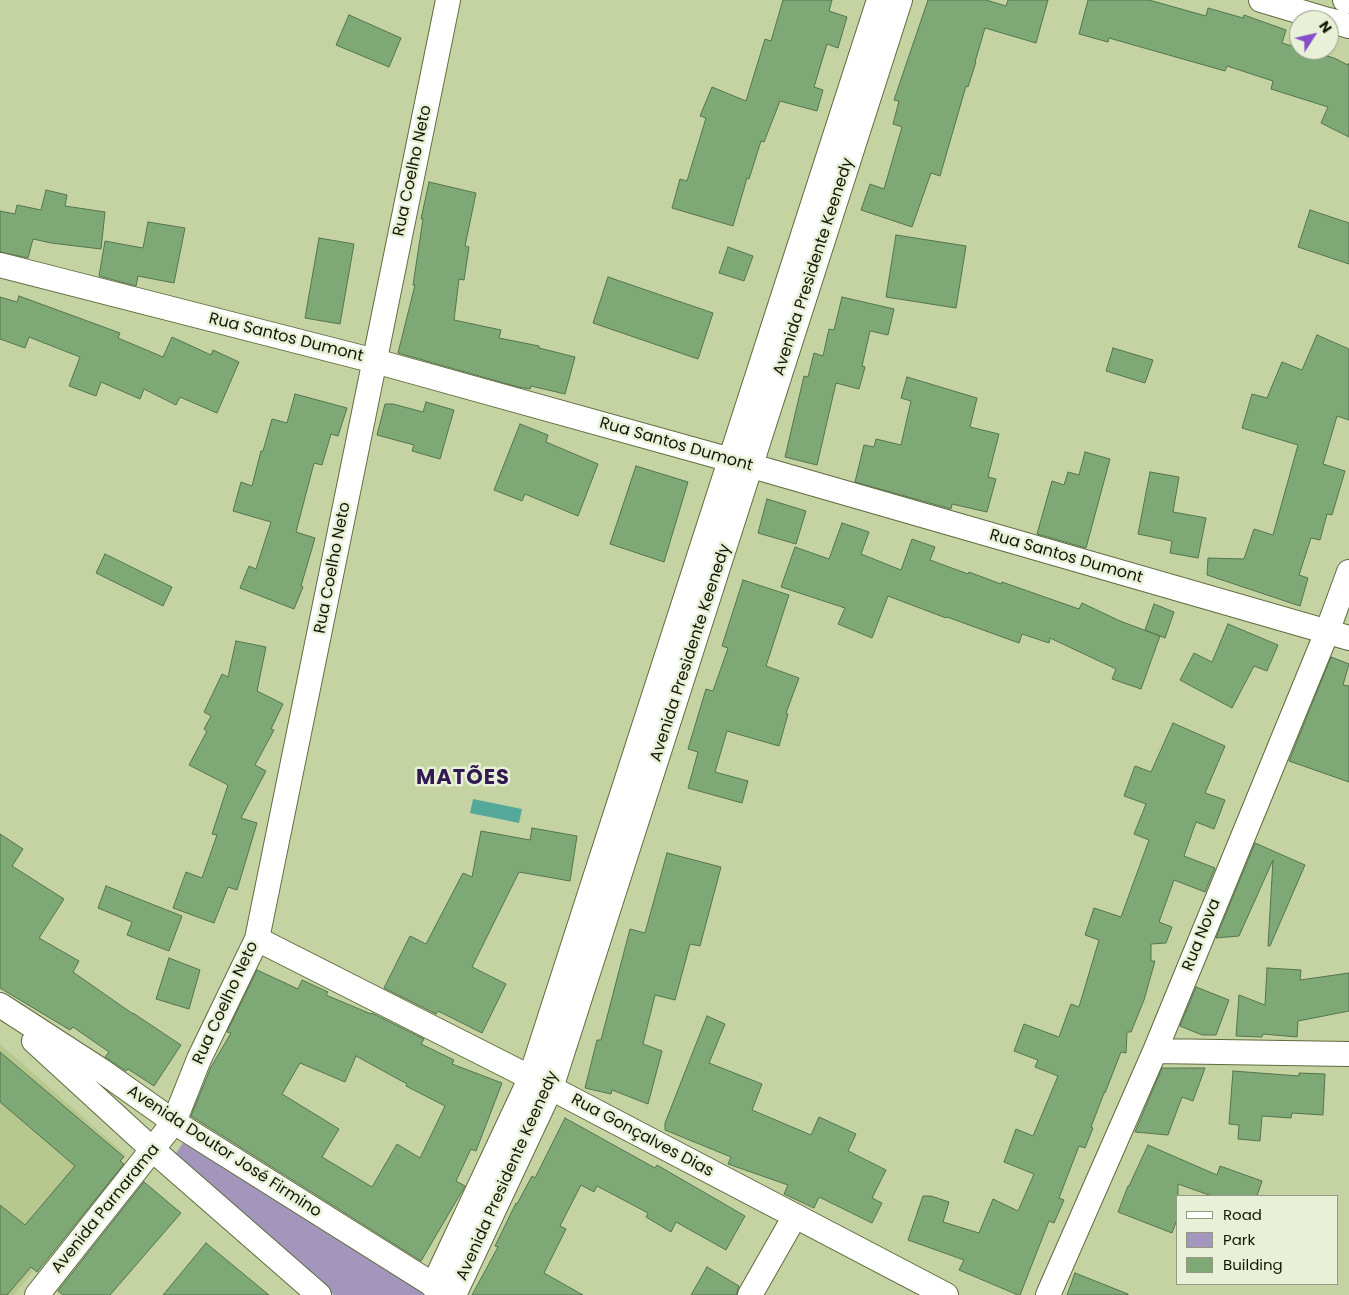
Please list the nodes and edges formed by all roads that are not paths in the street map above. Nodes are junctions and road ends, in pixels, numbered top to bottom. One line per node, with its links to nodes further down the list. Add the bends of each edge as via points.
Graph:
1 (448, 0): 7 (street, Rua Coelho Neto)
2 (880, 0): 8 (street, Avenida Presidente Keenedy)
3 (900, 0): 8 (street, Avenida Presidente Keenedy)
4 (1261, 0): 5 (street)
5 (1295, 10)
6 (0, 265): 7 (street, Rua Santos Dumont)
7 (375, 361): 8 (street, Rua Santos Dumont); 11 (street, Rua Coelho Neto)
8 (741, 463): 10 (street, Rua Santos Dumont); 15 (street, Avenida Presidente Keenedy)
9 (1349, 572): 10 (street, Rua Nova)
10 (1338, 635): 13 (street, Rua Nova)
11 (257, 939): 15 (street, Rua Gonçalves Dias); 16 (street, Rua Coelho Neto, via 198,1059)
12 (0, 1007): 16 (street, Avenida Doutor José Firmino, via 102,1071); 17 (street, Avenida Doutor José Firmino)
13 (1155, 1051): 14 (street); 24 (street, Rua Nova)
14 (1349, 1054)
15 (541, 1084): 18 (street, Rua Gonçalves Dias); 19 (street, Avenida Presidente Keenedy)
16 (174, 1122): 17 (street, Avenida Parnarama); 19 (street, Avenida Doutor José Firmino)
17 (153, 1150): 20 (street, Avenida Parnarama); 21 (street, Avenida Doutor José Firmino)
18 (795, 1216): 22 (street); 23 (street, Rua Gonçalves Dias)
19 (444, 1292)
20 (37, 1295)
21 (319, 1295)
22 (750, 1295)
23 (946, 1295)
24 (1048, 1295)

